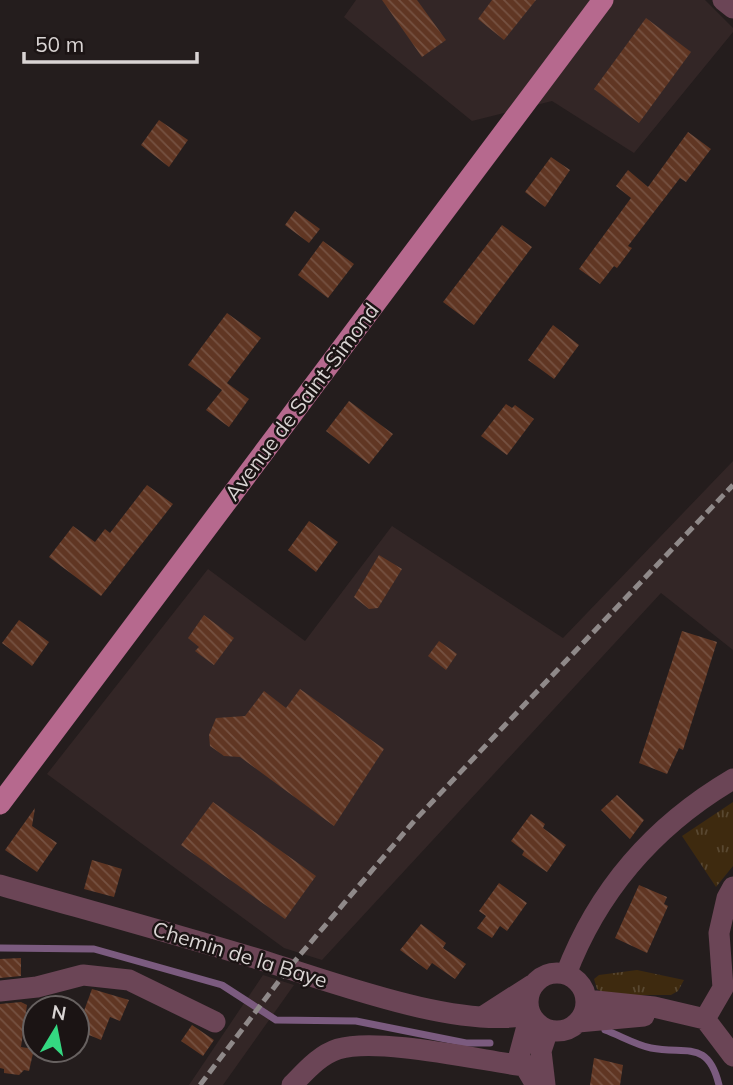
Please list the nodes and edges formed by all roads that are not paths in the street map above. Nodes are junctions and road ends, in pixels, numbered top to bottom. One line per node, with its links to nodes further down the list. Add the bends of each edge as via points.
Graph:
1 (603, 0): 5 (main road, Avenue de Saint-Simond)
2 (723, 0): 3 (street)
3 (733, 8)
4 (733, 779): 8 (street, via 675,820 628,863 580,936)
5 (0, 804)
6 (0, 885): 13 (street, Chemin de la Baye, via 359,991)
7 (733, 887): 14 (street, via 719,933 723,988)
8 (566, 974): 9 (street, via 547,974); 11 (street, via 580,984)
9 (532, 985): 13 (street); 15 (street, via 527,1004)
10 (0, 990): 16 (street, via 37,987 83,975 129,980)
11 (586, 1000): 12 (street); 17 (street)
12 (678, 1012): 14 (street); 17 (street)
13 (481, 1017): 15 (street, Chemin de la Baye); 19 (street, Chemin de la Baye, via 505,1035)
14 (705, 1019): 18 (street)
15 (537, 1021): 17 (street, via 564,1030); 19 (street, via 526,1030); 22 (street)
16 (215, 1022)
17 (578, 1022)
18 (733, 1056)
19 (522, 1061): 20 (street, via 364,1044 336,1049 318,1059); 21 (street, Chemin de la Baye)
20 (292, 1085)
21 (536, 1085)
22 (545, 1085)

